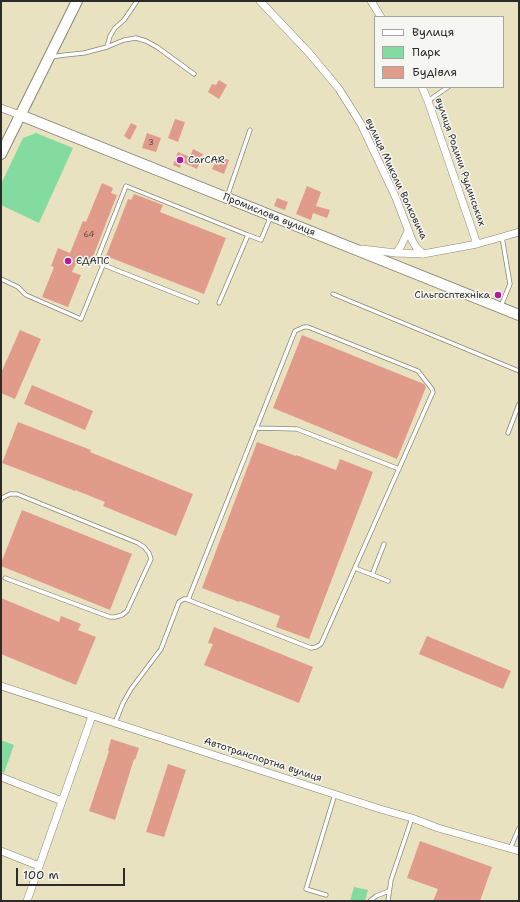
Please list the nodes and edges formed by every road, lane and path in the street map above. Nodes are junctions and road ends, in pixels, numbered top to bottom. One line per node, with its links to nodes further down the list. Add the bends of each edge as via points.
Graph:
1 (77, 1): 7 (street)
2 (137, 1): 6 (lane, via 110,36)
3 (260, 1): 18 (street, вулиця Миколи Волковича, via 339,89 361,124 380,162)
4 (371, 1): 5 (street)
5 (380, 16)
6 (107, 47): 7 (lane); 8 (lane, via 136,38 146,41)
7 (49, 58): 13 (street)
8 (194, 74)
9 (422, 88): 11 (street, вулиця Родини Рудинських)
10 (447, 88): 11 (lane)
11 (428, 101): 22 (street, вулиця Родини Рудинських)
12 (1, 108): 13 (street)
13 (20, 115): 15 (street); 16 (street, Промислова вулиця)
14 (250, 130): 16 (lane)
15 (1, 154)
16 (227, 198): 17 (street, Промислова вулиця)
17 (271, 216): 20 (lane, via 261,240); 23 (street, Промислова вулиця)
18 (408, 231): 24 (street); 25 (street, вулиця Миколи Волковича, via 416,247)
19 (519, 232): 21 (street)
20 (248, 234): 26 (lane, via 126,186 96,262); 30 (lane)
21 (502, 238): 22 (street); 31 (lane, via 510,284)
22 (477, 244): 25 (street)
23 (352, 248): 24 (street); 31 (street, Промислова вулиця)
24 (396, 253): 25 (street)
25 (423, 254)
26 (103, 265): 27 (lane, via 81,319 26,295 18,287); 29 (lane)
27 (1, 279)
28 (333, 294): 33 (lane)
29 (197, 302)
30 (219, 303)
31 (501, 308): 32 (street, Промислова вулиця)
32 (519, 315)
33 (519, 371)
34 (519, 404): 36 (lane)
35 (256, 428): 37 (lane, via 297,429); 37 (lane, via 294,332 306,326 416,369 432,389 433,392); 44 (lane)
36 (508, 433)
37 (399, 468): 40 (lane)
38 (1, 500): 42 (lane, via 10,494 17,494 138,543 149,553 150,559 127,611 115,617)
39 (384, 544): 41 (lane)
40 (355, 568): 41 (lane); 44 (lane, via 321,644 311,648)
41 (372, 575): 43 (lane)
42 (5, 578)
43 (388, 581)
44 (188, 600): 47 (lane, via 179,602 161,649 131,689)
45 (1, 686): 46 (street, Автотранспортна вулиця)
46 (92, 716): 47 (street, Автотранспортна вулиця); 50 (street)
47 (115, 723): 49 (street, Автотранспортна вулиця)
48 (1, 777): 50 (street)
49 (335, 794): 51 (street, Автотранспортна вулиця); 58 (lane, via 306,889)
50 (62, 802): 56 (street)
51 (412, 818): 53 (street, Автотранспортна вулиця); 57 (lane)
52 (519, 828): 53 (lane)
53 (510, 848): 55 (street, Автотранспортна вулиця)
54 (1, 851): 56 (street)
55 (519, 851)
56 (39, 866): 59 (street)
57 (389, 891): 60 (lane); 61 (lane)
58 (326, 895)
59 (26, 901)
60 (370, 901)
61 (388, 901)

